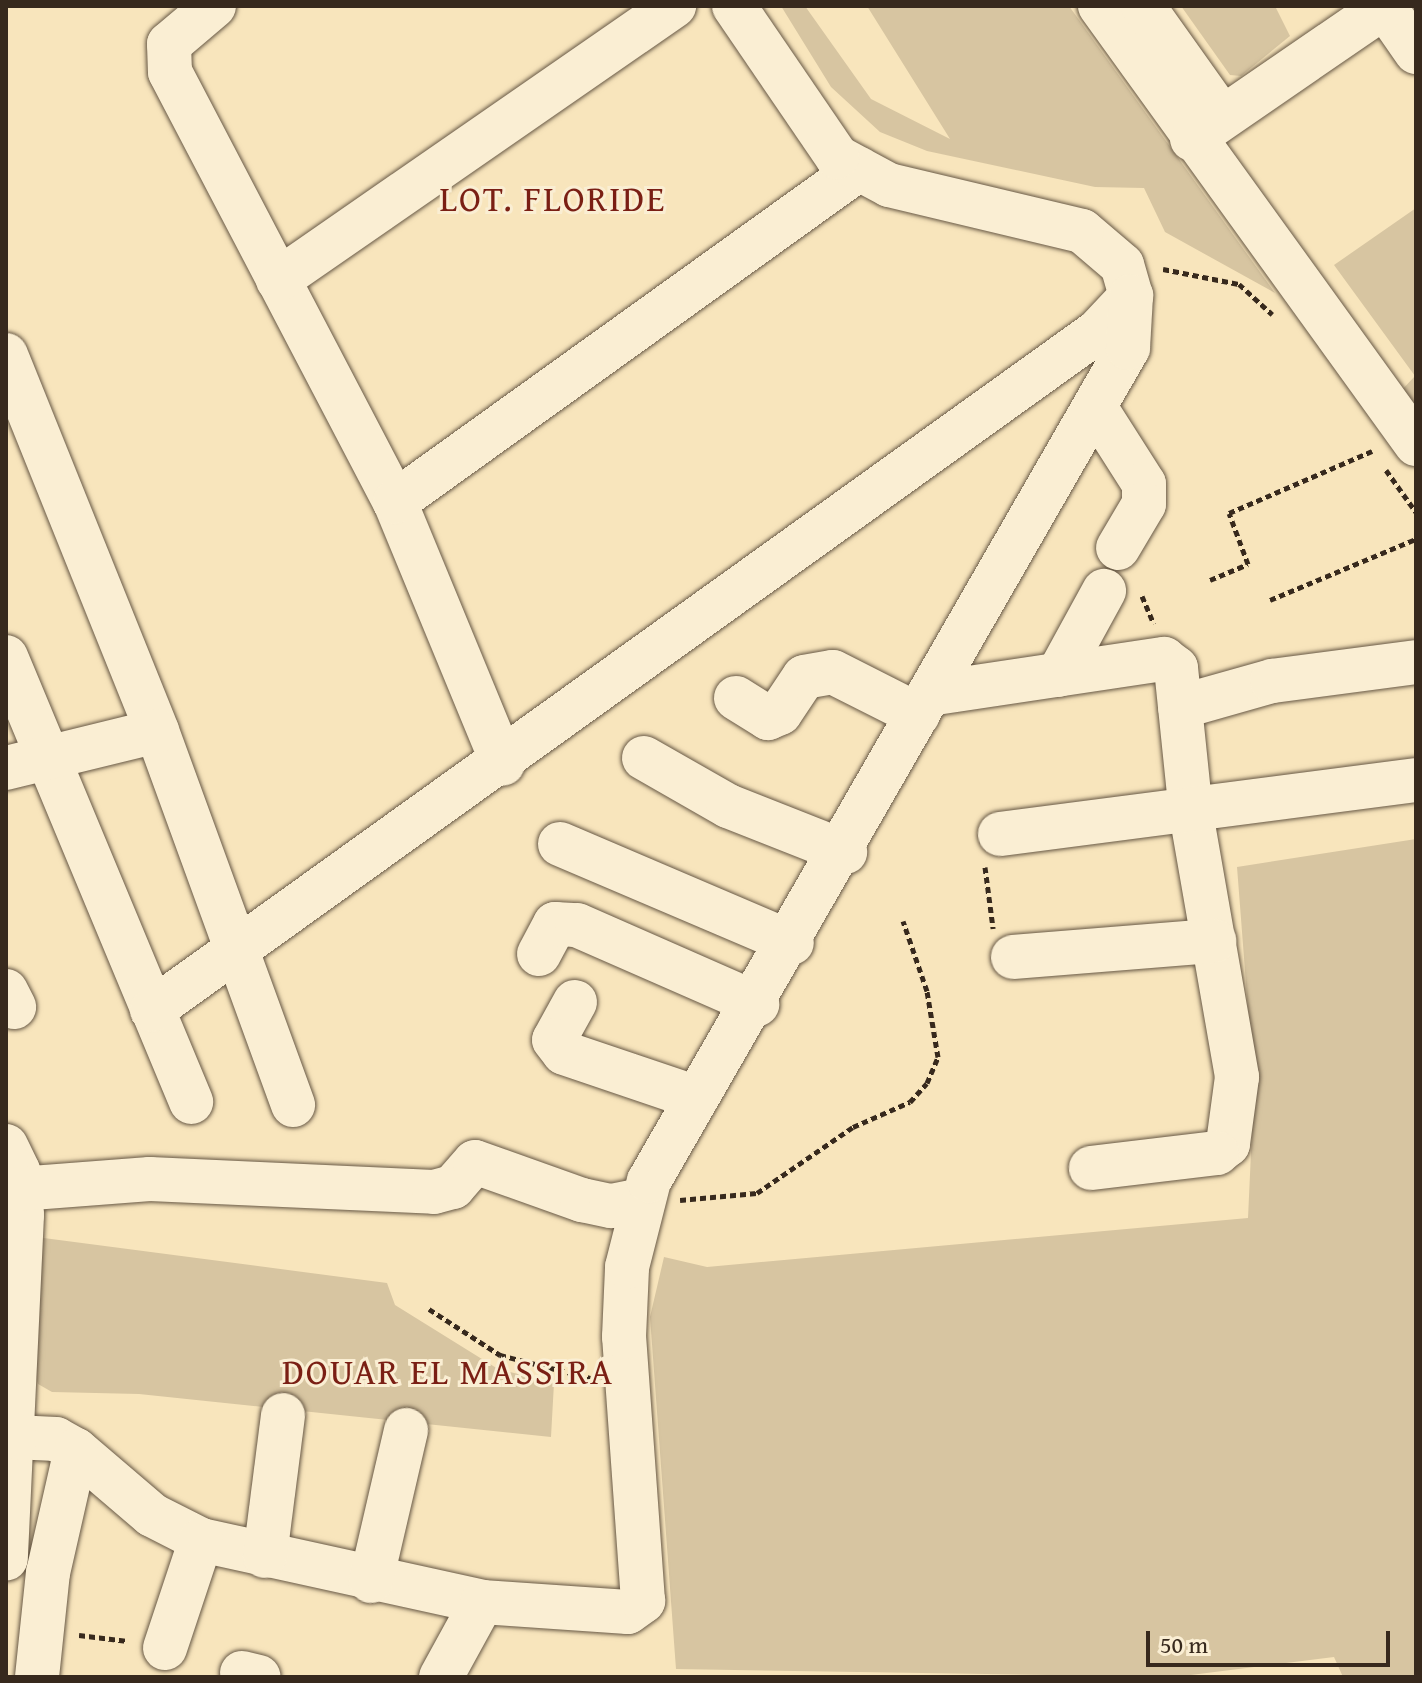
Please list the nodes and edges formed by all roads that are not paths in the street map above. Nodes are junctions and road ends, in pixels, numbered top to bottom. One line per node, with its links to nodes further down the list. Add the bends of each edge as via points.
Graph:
1 (214, 6): 11 (street, via 169,44 170,72)
2 (674, 6): 11 (street)
3 (734, 6): 10 (street, via 803,114 837,157)
4 (1100, 6): 9 (street)
5 (1143, 6): 9 (street)
6 (1384, 6): 7 (street); 8 (street)
7 (1335, 20): 9 (street)
8 (1416, 52)
9 (1207, 128): 15 (street)
10 (859, 169): 12 (street, via 889,185 1082,231); 16 (street)
11 (278, 280): 16 (street)
12 (1127, 281): 14 (street, via 1128,348); 28 (street, via 1097,332)
13 (6, 355): 25 (street)
14 (1095, 407): 17 (street, via 1144,484 1144,504); 23 (street)
15 (1416, 444)
16 (395, 502): 28 (street)
17 (1118, 548)
18 (1104, 591): 21 (street)
19 (6, 657): 27 (street)
20 (1416, 662): 24 (street, via 1272,681)
21 (1058, 675): 23 (street); 24 (street, via 1169,660)
22 (736, 698): 23 (street, via 768,718 780,713 804,677 833,672)
23 (923, 704): 33 (street)
24 (1180, 707): 30 (street)
25 (157, 731): 27 (street); 36 (street)
26 (644, 758): 33 (street, via 728,806)
27 (26, 764): 41 (street)
28 (503, 764): 36 (street)
29 (1416, 780): 30 (street)
30 (1191, 813): 31 (street); 34 (street)
31 (1000, 834)
32 (560, 844): 35 (street)
33 (845, 852): 35 (street)
34 (1214, 941): 38 (street); 46 (street, via 1237,1077 1228,1144 1217,1153)
35 (792, 943): 40 (street)
36 (239, 949): 41 (street); 44 (street)
37 (539, 954): 40 (street, via 555,924 577,925)
38 (1013, 957)
39 (575, 1002): 42 (street, via 554,1040 564,1053)
40 (757, 1004): 42 (street)
41 (152, 1010): 43 (street)
42 (697, 1098): 48 (street)
43 (191, 1102)
44 (293, 1105)
45 (6, 1146): 47 (street)
46 (1091, 1168)
47 (19, 1189): 48 (street, via 150,1179 434,1192 453,1187 475,1162 582,1200 611,1206); 51 (street)
48 (643, 1200): 57 (street, via 627,1267 627,1381 640,1606 628,1612)
49 (283, 1415): 54 (street)
50 (406, 1430): 56 (street)
51 (14, 1437): 52 (street, via 56,1439); 55 (street)
52 (76, 1450): 53 (street, via 152,1515); 59 (street)
53 (201, 1540): 54 (street); 58 (street)
54 (265, 1556): 56 (street)
55 (6, 1559)
56 (371, 1581): 57 (street)
57 (482, 1602): 60 (street)
58 (165, 1648)
59 (37, 1677)
60 (441, 1677)

